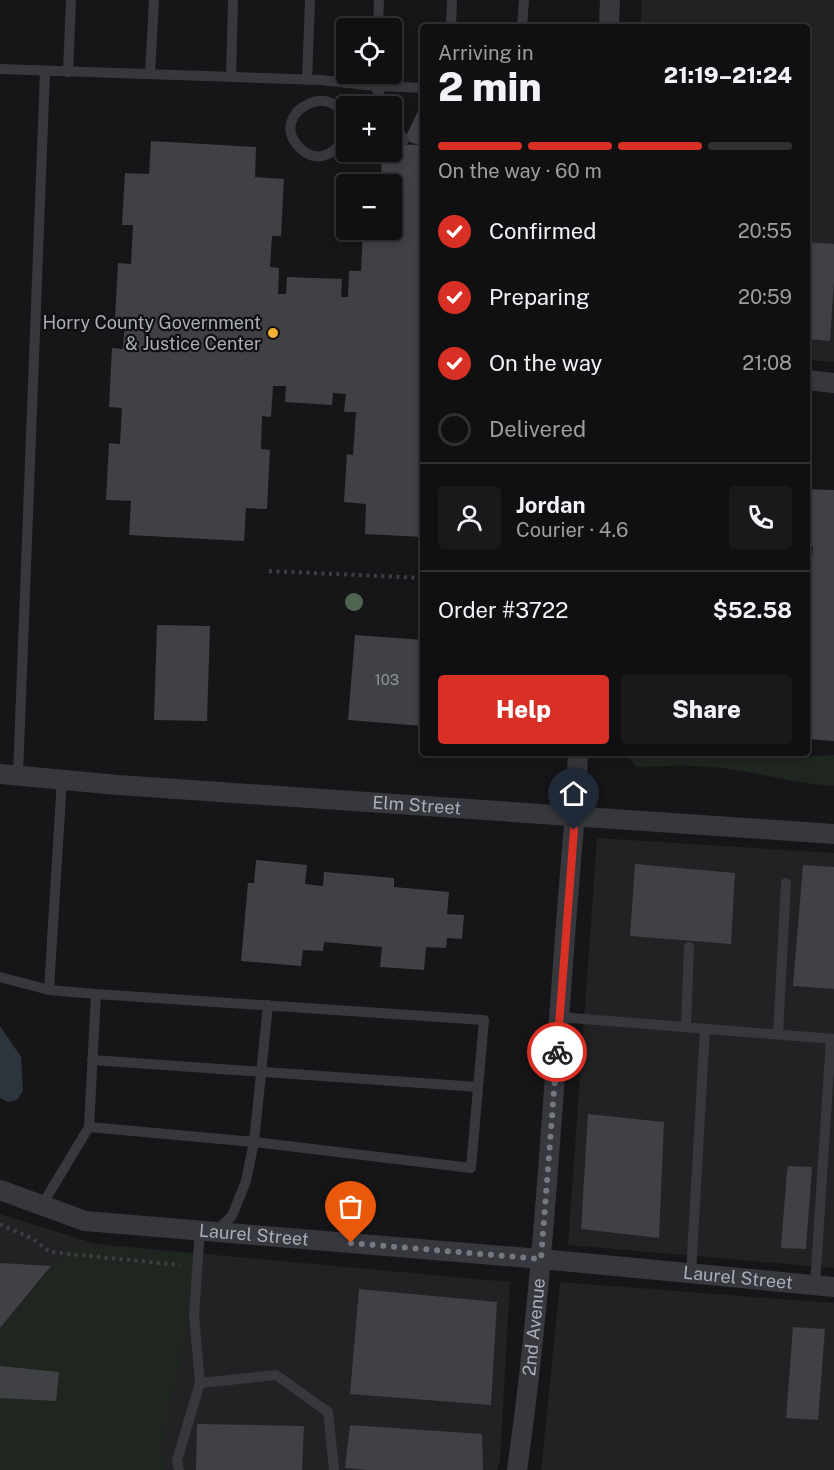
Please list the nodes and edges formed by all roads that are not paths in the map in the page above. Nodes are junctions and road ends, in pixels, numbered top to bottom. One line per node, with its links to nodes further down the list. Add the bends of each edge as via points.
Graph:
1 (71, 0): 15 (lane)
2 (154, 0): 16 (lane)
3 (233, 0): 17 (lane)
4 (310, 0): 18 (lane)
5 (379, 0): 9 (lane)
6 (452, 0): 10 (lane)
7 (524, 0): 11 (lane)
8 (610, 0): 12 (street)
9 (378, 18)
10 (451, 24)
11 (522, 24)
12 (609, 24)
13 (0, 69): 14 (lane)
14 (45, 71): 15 (lane); 31 (lane)
15 (68, 72): 16 (lane)
16 (150, 74): 17 (lane)
17 (231, 77): 18 (lane)
18 (307, 80): 19 (lane)
19 (321, 80): 20 (lane); 23 (lane)
20 (375, 86): 21 (lane); 22 (lane)
21 (420, 88)
22 (380, 96)
23 (320, 101): 24 (lane); 27 (lane, via 310,102 296,113 291,130 293,139 305,152 323,156)
24 (336, 106)
25 (402, 137): 26 (lane)
26 (404, 140)
27 (336, 150)
28 (810, 380): 29 (street)
29 (834, 382)
30 (578, 756): 33 (street, 2nd Avenue)
31 (9, 775): 32 (street, Elm Street)
32 (62, 779): 33 (street, Elm Street); 38 (lane)
33 (575, 815): 34 (street, Elm Street); 41 (street, 2nd Avenue)
34 (834, 834)
35 (786, 884): 44 (lane)
36 (689, 947): 42 (lane)
37 (0, 977): 38 (lane)
38 (49, 990): 39 (lane)
39 (96, 994): 40 (lane); 46 (lane)
40 (268, 1005): 47 (lane); 48 (lane, via 484,1020)
41 (559, 1017): 42 (lane); 54 (street, 2nd Avenue)
42 (686, 1027): 43 (lane)
43 (705, 1029): 44 (lane); 55 (lane)
44 (778, 1034): 45 (lane)
45 (833, 1039): 56 (lane)
46 (92, 1060): 47 (lane); 49 (lane)
47 (261, 1071): 48 (lane); 50 (lane)
48 (478, 1087): 50 (lane, via 471,1168)
49 (89, 1127): 50 (lane); 52 (lane)
50 (254, 1142): 53 (lane, via 246,1181 232,1216)
51 (0, 1190): 52 (street, Laurel Street)
52 (42, 1205): 53 (street, Laurel Street, via 85,1221)
53 (208, 1231): 54 (street, Laurel Street); 57 (lane, via 194,1315)
54 (541, 1259): 55 (street, Laurel Street); 60 (street, 2nd Avenue)
55 (691, 1273): 56 (street, Laurel Street)
56 (825, 1286)
57 (200, 1383): 58 (lane, via 177,1460); 59 (lane, via 276,1375 328,1412)
58 (179, 1470)
59 (334, 1470)
60 (517, 1470)

